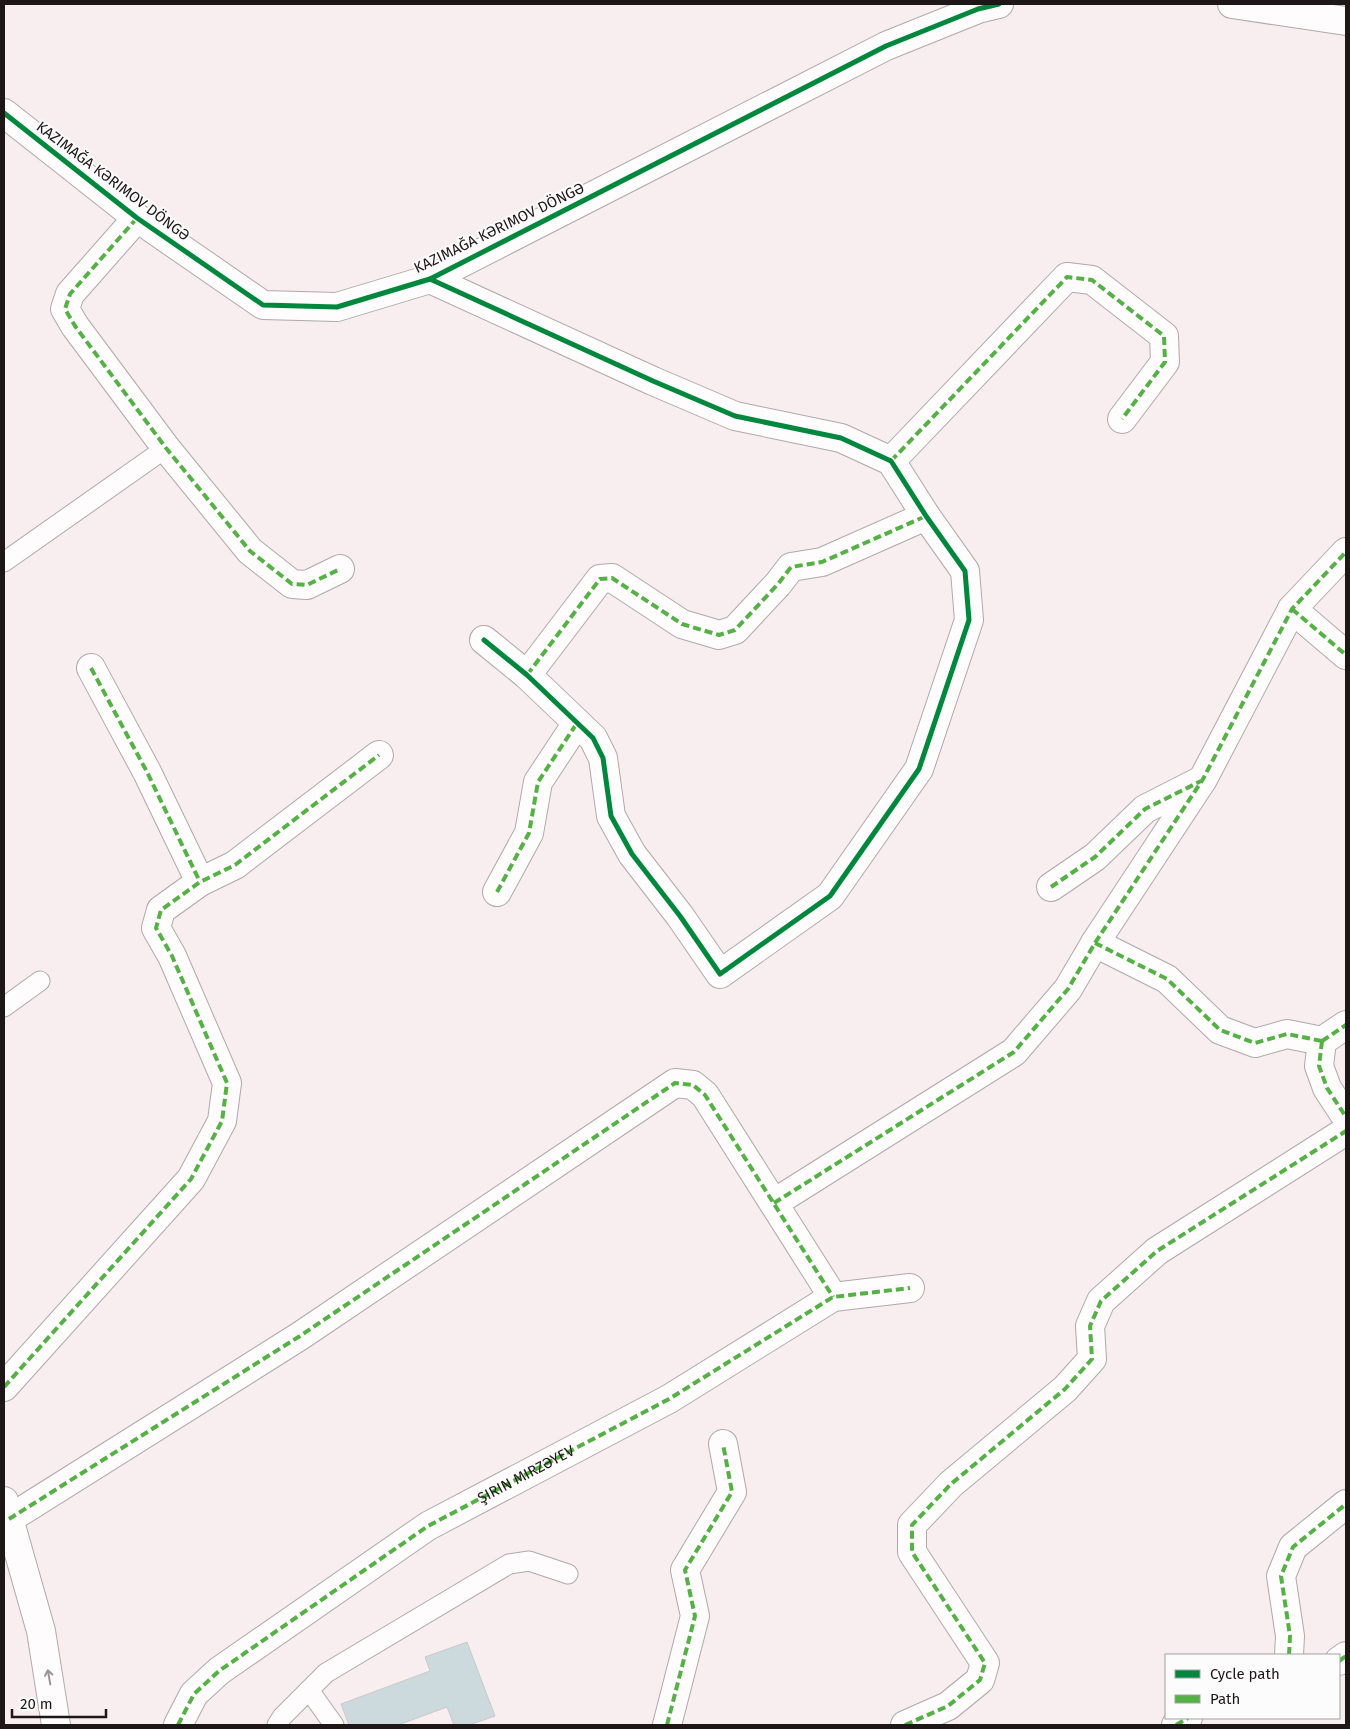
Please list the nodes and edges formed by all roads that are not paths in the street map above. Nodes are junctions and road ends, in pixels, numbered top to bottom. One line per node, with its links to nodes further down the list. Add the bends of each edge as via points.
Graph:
1 (999, 4): 6 (main road, via 978,9 886,46)
2 (1232, 4): 3 (main road)
3 (1346, 21)
4 (4, 113): 5 (main road)
5 (137, 218): 6 (main road, via 263,305 337,306); 8 (main road, via 70,294 65,309)
6 (430, 279): 9 (main road, via 735,416 841,438)
7 (1122, 419): 9 (main road, via 1165,362 1164,336 1092,280 1067,277)
8 (166, 448): 12 (lane); 13 (main road, via 250,551 292,584 307,586)
9 (891, 461): 10 (main road)
10 (926, 516): 18 (main road, via 822,562 791,567 735,630 719,635 682,624 612,578 600,579); 19 (main road, via 965,571 969,620 919,769 830,896 720,974 632,854 611,816 603,758 592,738)
11 (1346, 552): 14 (main road)
12 (4, 562)
13 (340, 569)
14 (1292, 609): 16 (main road); 21 (main road)
15 (484, 640): 18 (main road)
16 (1346, 655)
17 (91, 668): 22 (main road, via 147,772)
18 (527, 675): 19 (main road)
19 (577, 723): 24 (main road, via 538,782 529,833)
20 (379, 755): 22 (main road, via 235,865)
21 (1203, 779): 23 (main road, via 1145,809 1095,857); 25 (main road)
22 (200, 882): 35 (main road, via 161,910 156,928 172,956 228,1083 222,1120 190,1179)
23 (1051, 887)
24 (498, 892)
25 (1096, 943): 29 (main road, via 1167,979 1220,1030 1255,1042 1287,1034); 32 (main road, via 1068,989 1014,1052)
26 (40, 981): 27 (lane)
27 (4, 1007)
28 (1346, 1025): 29 (main road)
29 (1322, 1041): 30 (main road, via 1319,1066 1327,1088)
30 (1346, 1117)
31 (1346, 1131): 47 (main road, via 1157,1251 1101,1302 1090,1326 1092,1359 1066,1389 951,1484 912,1525 912,1552 984,1662 980,1680 948,1706)
32 (774, 1203): 34 (main road); 38 (main road, via 705,1095 693,1085 675,1083 300,1336)
33 (910, 1288): 34 (main road, ŞIRIN MIRZƏYEV)
34 (833, 1297): 43 (main road, ŞIRIN MIRZƏYEV, via 669,1399 428,1526 219,1671 194,1694)
35 (4, 1387)
36 (723, 1444): 46 (main road, via 732,1492 685,1570 695,1616)
37 (1346, 1504): 40 (main road, via 1293,1547 1281,1576 1290,1636)
38 (6, 1510): 42 (main road, one-way to 38, via 41,1631)
39 (568, 1574): 41 (lane, via 529,1561 509,1564 326,1673)
40 (1289, 1654)
41 (309, 1690): 44 (lane); 45 (lane)
42 (56, 1725)
43 (178, 1725)
44 (277, 1725)
45 (334, 1725)
46 (667, 1725)
47 (905, 1725)

